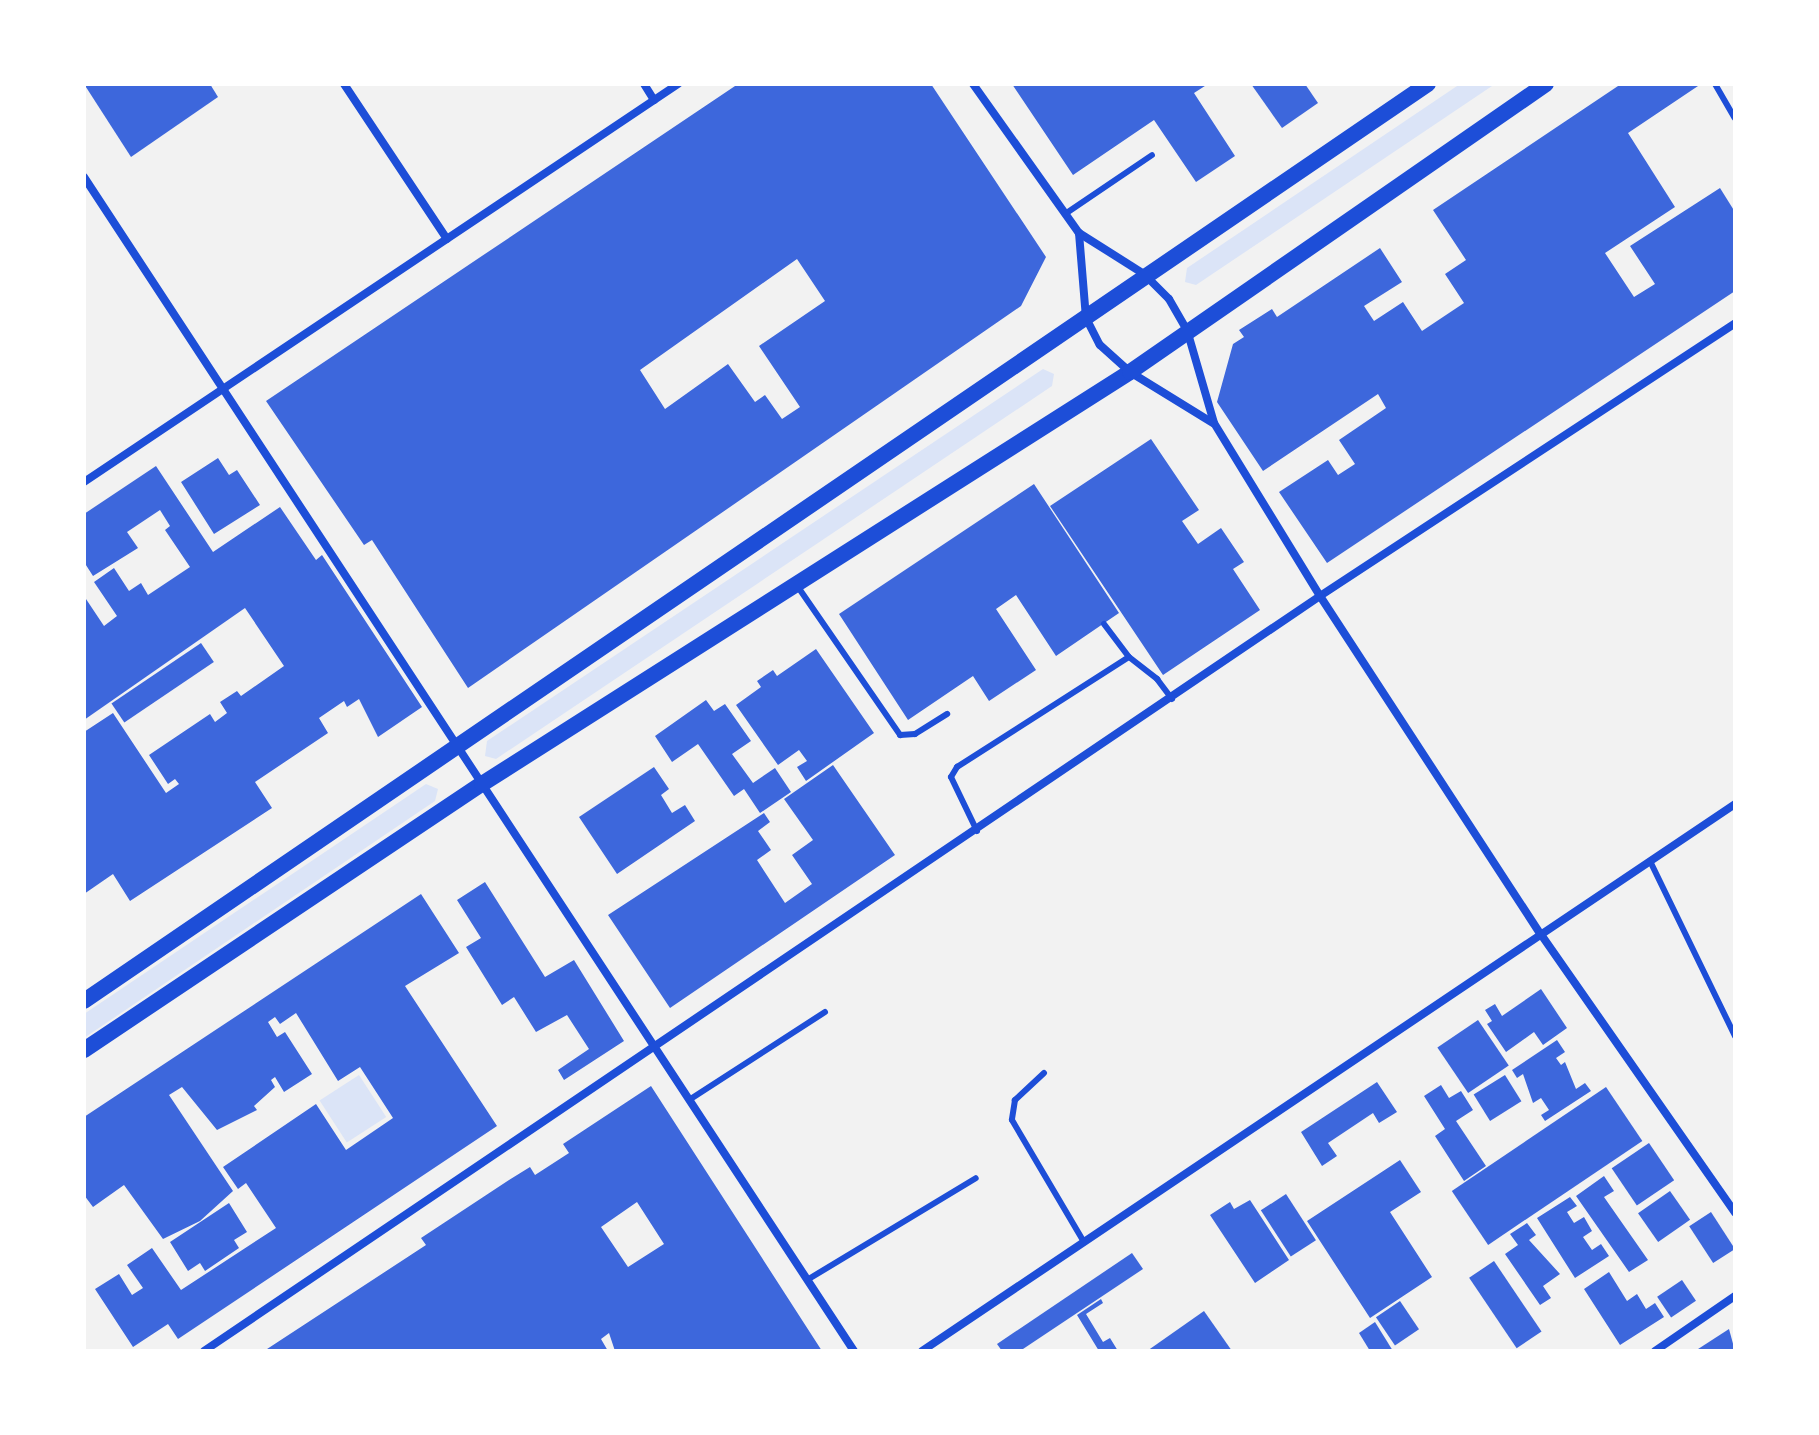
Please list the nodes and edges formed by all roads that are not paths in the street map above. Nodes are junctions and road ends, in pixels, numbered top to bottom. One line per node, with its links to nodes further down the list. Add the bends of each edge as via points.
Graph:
1 (344, 84): 14 (street)
2 (644, 84): 8 (street)
3 (678, 84): 8 (street)
4 (973, 84): 12 (street)
5 (1428, 84): 15 (main road)
6 (1546, 84): 18 (main road)
7 (1715, 84): 9 (lane)
8 (654, 100): 14 (street)
9 (1735, 118)
10 (1152, 155): 12 (lane)
11 (84, 177): 20 (street)
12 (1065, 214): 13 (street)
13 (1079, 233): 15 (street); 16 (street)
14 (447, 239): 20 (street)
15 (1144, 274): 16 (main road); 18 (street, via 1169,299)
16 (1086, 318): 19 (street, via 1100,345); 29 (main road)
17 (1735, 323): 24 (street)
18 (1187, 330): 19 (main road); 21 (street)
19 (1130, 372): 21 (street); 23 (main road)
20 (223, 389): 22 (street); 29 (street)
21 (1214, 423): 24 (street)
22 (84, 482)
23 (796, 584): 28 (lane, via 900,735 915,734); 30 (main road)
24 (1320, 596): 27 (street); 34 (street)
25 (1104, 624): 26 (lane)
26 (1129, 657): 27 (lane); 32 (lane, via 957,767 951,777)
27 (1172, 699): 32 (street)
28 (947, 714)
29 (459, 749): 30 (street); 35 (main road)
30 (482, 784): 38 (street); 39 (main road)
31 (1735, 804): 33 (street)
32 (977, 831): 38 (street)
33 (1650, 861): 34 (street); 37 (lane)
34 (1540, 933): 43 (street); 44 (street)
35 (84, 1001)
36 (825, 1012): 41 (lane)
37 (1735, 1034)
38 (655, 1047): 41 (street); 47 (street)
39 (84, 1050)
40 (1044, 1073): 44 (lane, via 1015,1100 1012,1120)
41 (689, 1100): 45 (street)
42 (976, 1178): 45 (lane)
43 (1735, 1213)
44 (1084, 1242): 49 (street)
45 (807, 1280): 48 (street)
46 (1735, 1296): 50 (street)
47 (204, 1351)
48 (854, 1351)
49 (922, 1351)
50 (1655, 1351)

